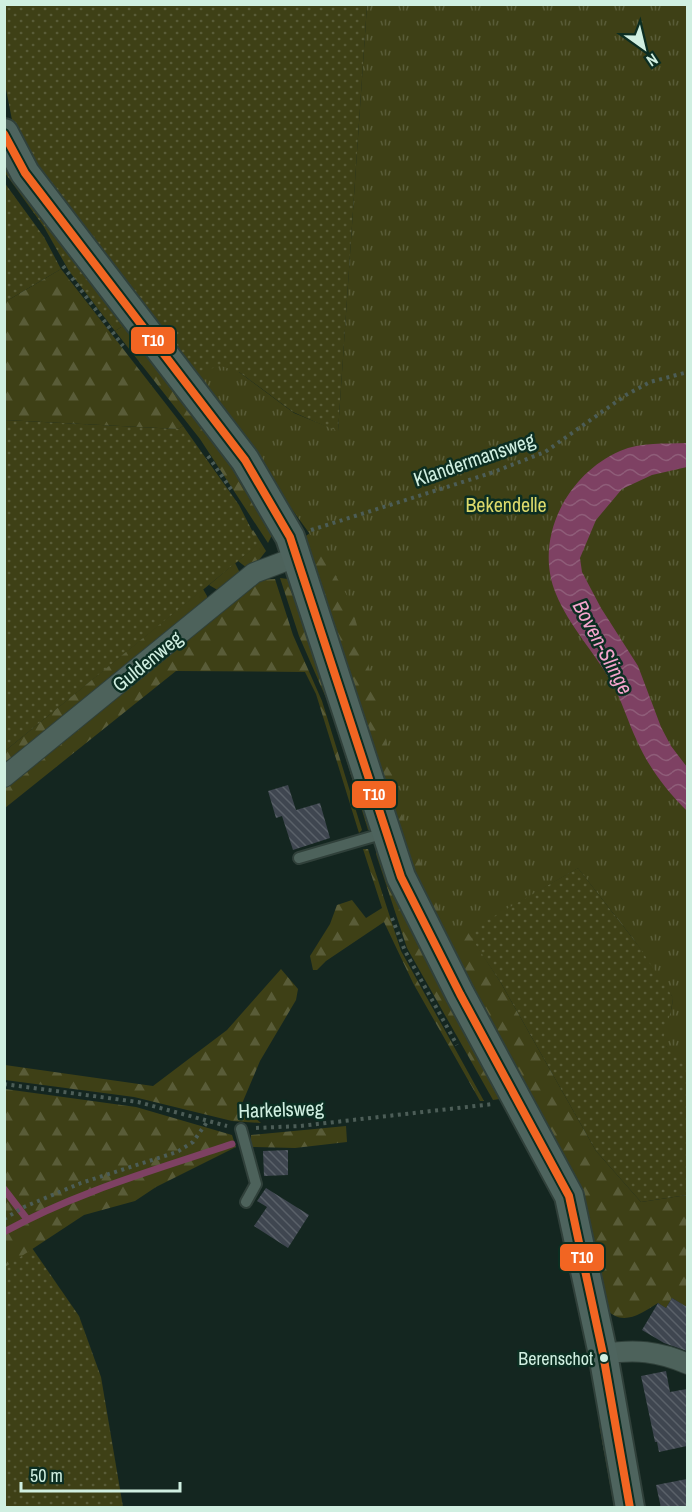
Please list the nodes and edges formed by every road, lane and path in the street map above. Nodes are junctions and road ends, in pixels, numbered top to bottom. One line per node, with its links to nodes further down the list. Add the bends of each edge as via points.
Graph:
1 (4, 133): 3 (main road, via 25,173 246,460)
2 (687, 372): 3 (path, Klandermansweg, via 650,382 626,395 545,452)
3 (293, 547): 4 (street, Guldenweg, via 254,573); 5 (main road)
4 (4, 777)
5 (386, 833): 6 (lane); 13 (main road, via 413,902 569,1196)
6 (299, 858)
7 (4, 1084): 9 (path, Harkelsweg, via 138,1102)
8 (490, 1104): 10 (path, Harkelsweg)
9 (207, 1122): 10 (path, Harkelsweg); 12 (path, via 193,1142 177,1152 81,1183)
10 (241, 1129): 11 (lane, via 256,1184)
11 (246, 1202)
12 (4, 1219)
13 (603, 1354): 14 (street, via 632,1349 670,1356); 15 (main road)
14 (687, 1364)
15 (630, 1508)

